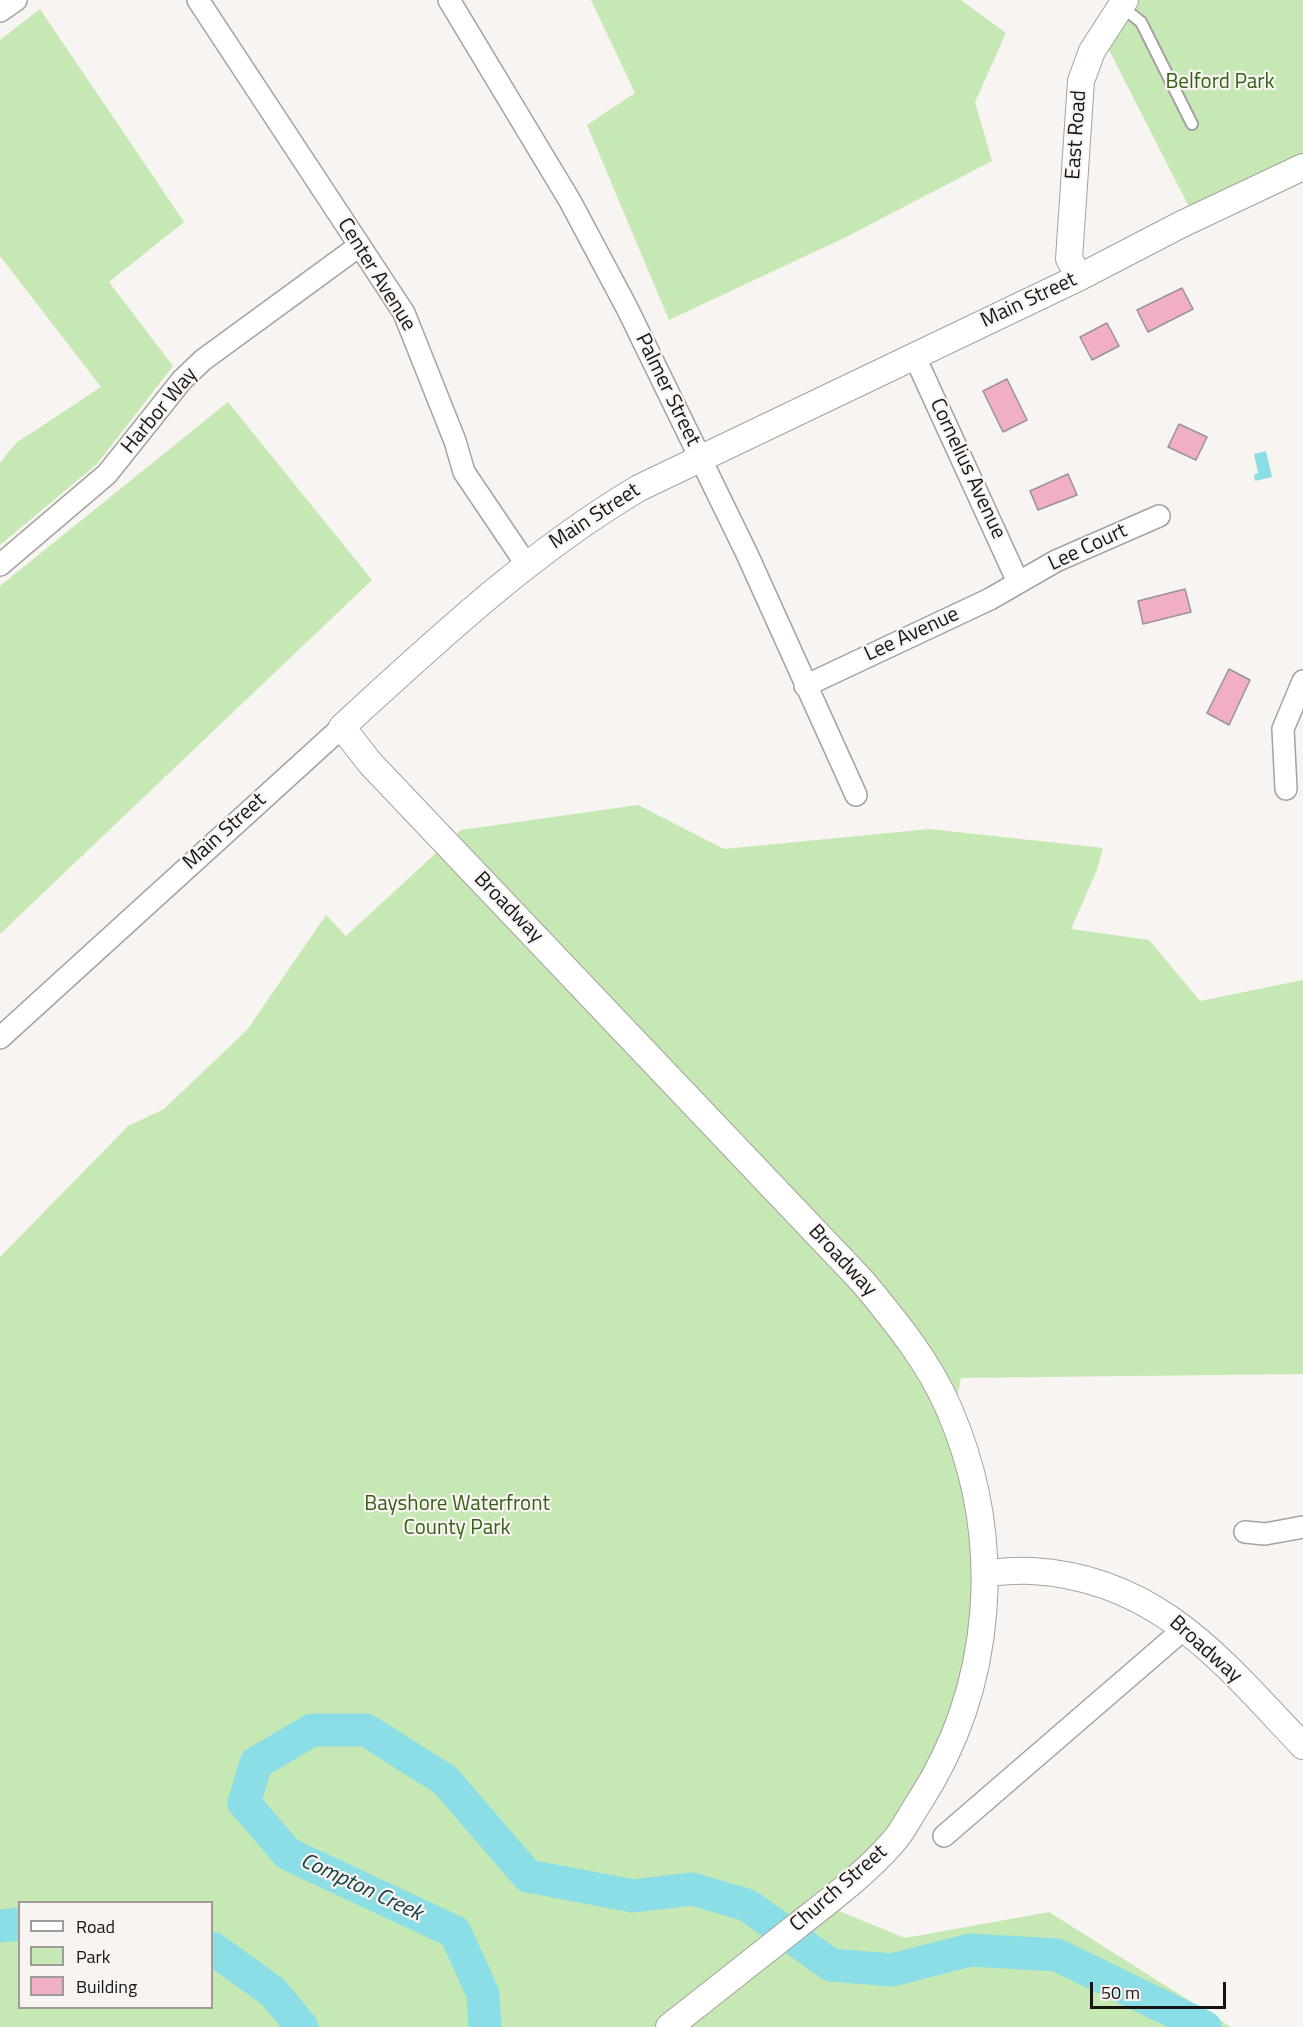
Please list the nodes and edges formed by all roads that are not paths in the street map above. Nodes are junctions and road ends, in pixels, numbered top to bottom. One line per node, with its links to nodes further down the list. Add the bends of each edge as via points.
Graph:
1 (16, 0): 5 (street)
2 (198, 0): 8 (street, Center Avenue)
3 (449, 0): 11 (street, Palmer Street, via 570,201)
4 (1123, 3): 6 (lane, via 1140,22); 9 (street, East Road, via 1092,51 1081,81 1069,259)
5 (0, 11)
6 (1192, 124)
7 (1303, 166): 9 (street, Main Street)
8 (359, 246): 13 (street, Center Avenue, via 410,324 464,472); 14 (street, Harbor Way, via 203,360 182,380 107,474)
9 (1080, 278): 10 (street, Main Street)
10 (915, 357): 11 (street, Main Street); 15 (street, Cornelius Avenue)
11 (700, 458): 13 (street, Main Street, via 596,513); 17 (street, Palmer Street)
12 (1158, 516): 15 (street, Lee Court)
13 (526, 564): 18 (street, Main Street)
14 (0, 565)
15 (1018, 582): 17 (street, Lee Avenue)
16 (1303, 681): 19 (street, via 1283,729)
17 (805, 686): 20 (street, Palmer Street)
18 (342, 727): 21 (street, Main Street); 24 (street, Broadway, via 370,763 863,1282 897,1323 926,1364 961,1438 980,1511)
19 (1286, 789)
20 (856, 795)
21 (0, 1038)
22 (1303, 1527): 23 (street, via 1265,1534)
23 (1245, 1532)
24 (986, 1573): 25 (street, Broadway, via 1031,1571 1070,1576 1138,1600); 28 (street, Church Street, via 981,1640 957,1734 939,1772 894,1841 848,1886)
25 (1185, 1628): 26 (street, Broadway); 27 (street)
26 (1303, 1746)
27 (944, 1836)
28 (669, 2027)

